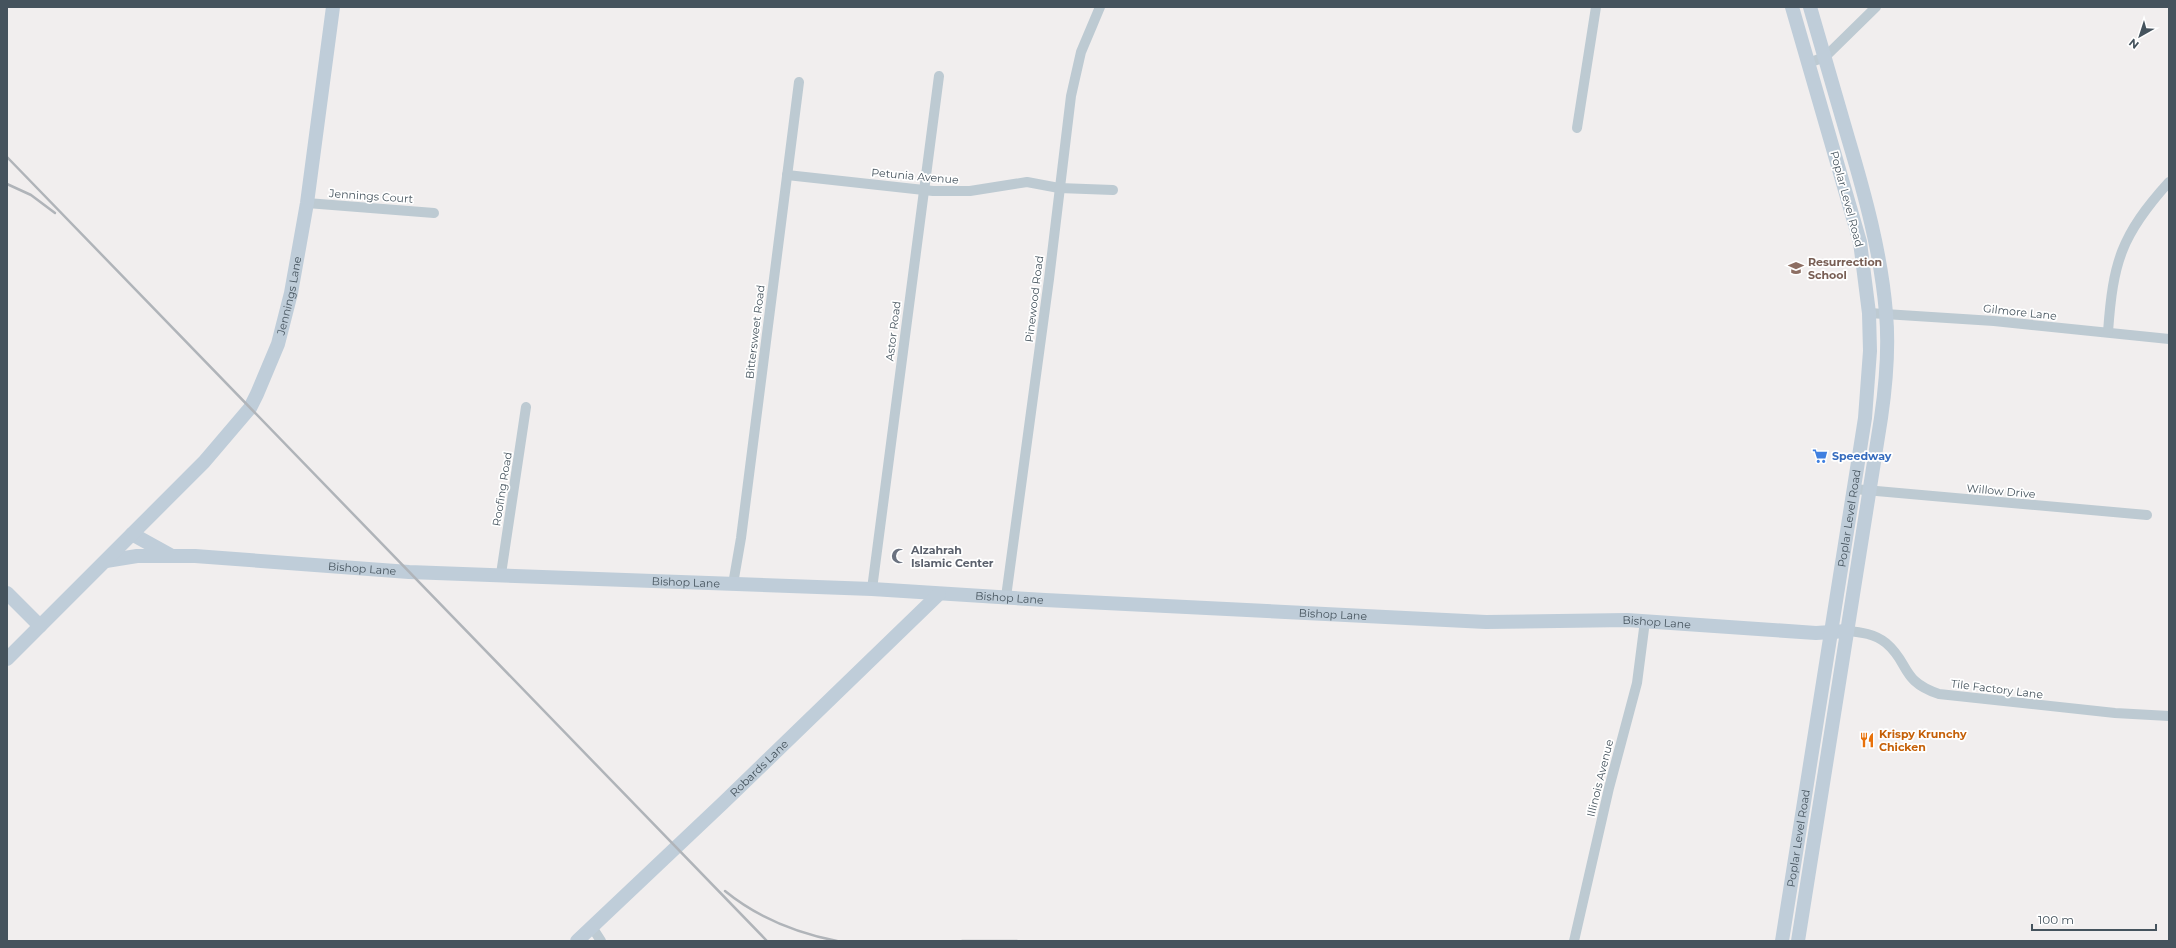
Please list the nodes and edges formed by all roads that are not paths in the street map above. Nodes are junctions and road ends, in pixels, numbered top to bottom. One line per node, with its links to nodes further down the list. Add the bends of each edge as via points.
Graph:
1 (333, 7): 17 (street, Jennings Lane)
2 (1100, 7): 14 (street, Pinewood Road, via 1076,71)
3 (1596, 7): 11 (street)
4 (1792, 7): 8 (street, Poplar Level Road)
5 (1810, 7): 7 (street, Poplar Level Road)
6 (1876, 7): 7 (street)
7 (1825, 57): 8 (street); 20 (street, Poplar Level Road, via 1868,207)
8 (1808, 63): 19 (street, Poplar Level Road, via 1860,242)
9 (938, 76): 15 (street, Astor Road)
10 (799, 82): 12 (street, Bittersweet Road)
11 (1577, 128)
12 (787, 175): 15 (street, Petunia Avenue); 31 (street, Bittersweet Road)
13 (2169, 182): 21 (street, via 2136,222 2126,240 2114,279)
14 (1059, 188): 15 (street, Petunia Avenue, via 1027,182 970,192); 16 (street, Petunia Avenue); 35 (street, Pinewood Road)
15 (924, 190): 32 (street, Astor Road)
16 (1113, 190)
17 (306, 203): 18 (street, Jennings Court); 27 (street, Jennings Lane, via 288,312 278,344 250,408 218,447)
18 (434, 213)
19 (1869, 313): 20 (street, Gilmore Lane); 24 (street, Poplar Level Road, via 1869,386)
20 (1886, 313): 21 (street, Gilmore Lane); 25 (street, Poplar Level Road, via 1884,395)
21 (2108, 332): 22 (street, Gilmore Lane)
22 (2169, 339)
23 (526, 407): 30 (street, Roofing Road)
24 (1854, 489): 25 (street, Willow Drive); 39 (street, Poplar Level Road)
25 (1870, 491): 26 (street, Willow Drive); 38 (street, Poplar Level Road)
26 (2147, 515)
27 (132, 534): 28 (street, Bishop Lane); 29 (street)
28 (172, 556): 29 (street, Bishop Lane, via 137,556); 30 (street, Bishop Lane, via 409,572)
29 (106, 561): 37 (street)
30 (501, 574): 31 (street, Bishop Lane)
31 (733, 584): 32 (street, Bishop Lane)
32 (872, 589): 34 (street, Bishop Lane)
33 (7, 593): 37 (street)
34 (940, 594): 35 (street, Bishop Lane); 42 (street, Robards Lane)
35 (1006, 598): 36 (street, Bishop Lane, via 1486,622)
36 (1645, 621): 39 (street, Bishop Lane); 45 (street, Illinois Avenue, via 1637,683 1609,788)
37 (40, 626): 40 (street)
38 (1848, 631): 39 (street, Bishop Lane); 41 (street, Tile Factory Lane, via 1862,632 1880,639 1891,648 1913,680 1939,694 2115,713); 47 (street, Poplar Level Road)
39 (1830, 632): 46 (street, Poplar Level Road)
40 (7, 659)
41 (2169, 716)
42 (592, 927): 43 (street, Robards Lane); 44 (street)
43 (577, 941)
44 (601, 941)
45 (1574, 941)
46 (1782, 941)
47 (1798, 941)

